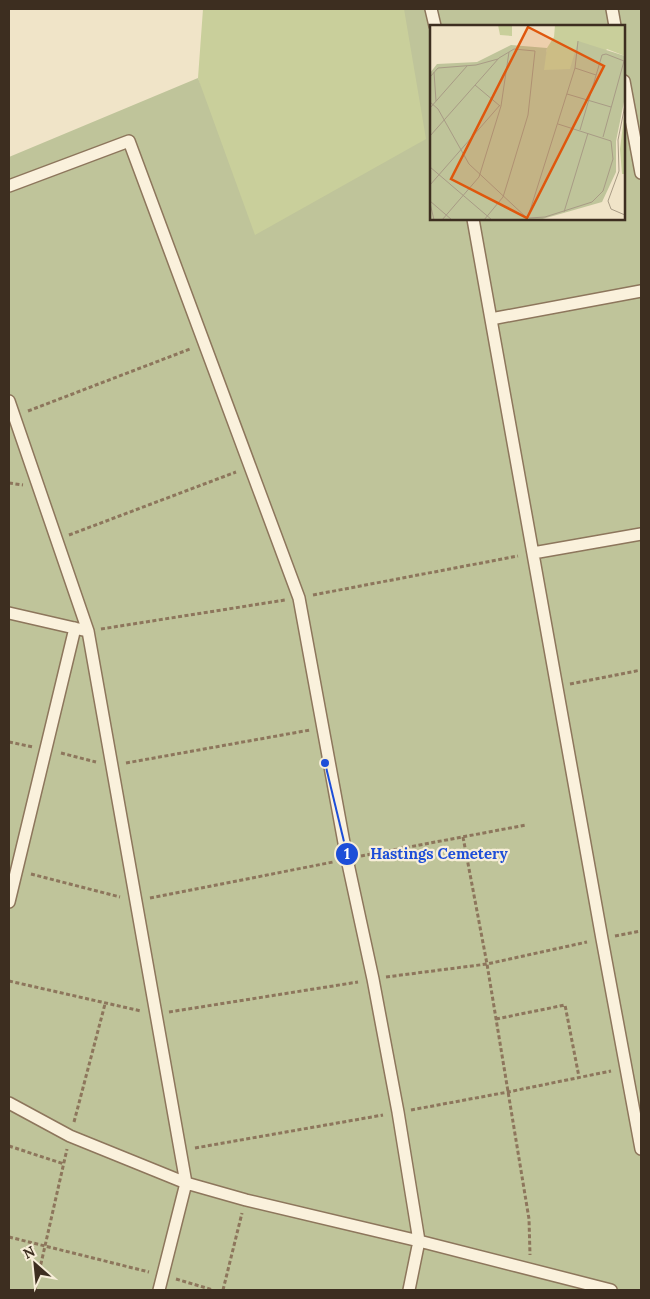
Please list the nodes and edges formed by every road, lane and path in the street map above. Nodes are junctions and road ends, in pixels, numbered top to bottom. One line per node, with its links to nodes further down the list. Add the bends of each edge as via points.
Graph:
1 (431, 9): 3 (lane)
2 (612, 9): 4 (lane)
3 (435, 25)
4 (615, 25)
5 (625, 90): 6 (lane)
6 (641, 173)
7 (9, 186): 11 (lane, via 128,141)
8 (473, 220): 10 (lane)
9 (641, 291): 10 (lane)
10 (491, 319): 17 (lane)
11 (205, 343): 13 (path); 14 (lane)
12 (9, 401): 13 (lane)
13 (14, 416): 16 (lane)
14 (251, 467): 16 (path); 18 (lane)
15 (641, 534): 17 (lane)
16 (57, 539): 21 (lane)
17 (533, 553): 18 (path); 23 (lane)
18 (299, 598): 21 (path); 24 (lane)
19 (9, 612): 20 (lane)
20 (75, 628): 21 (lane); 26 (lane)
21 (88, 631): 27 (lane)
22 (641, 670): 23 (path)
23 (558, 686): 35 (lane)
24 (324, 728): 27 (path); 30 (lane)
25 (9, 742): 26 (path)
26 (47, 750): 27 (path); 31 (lane)
27 (112, 766): 32 (lane)
28 (526, 825): 29 (path)
29 (463, 837): 30 (path); 36 (path)
30 (347, 859): 32 (path); 37 (lane)
31 (16, 871): 32 (path); 33 (lane)
32 (136, 901): 39 (lane)
33 (9, 902)
34 (641, 931): 35 (path)
35 (602, 939): 36 (path); 44 (lane)
36 (487, 964): 37 (path); 40 (path)
37 (373, 979): 39 (path); 49 (lane)
38 (9, 981): 39 (path)
39 (156, 1014): 46 (lane)
40 (496, 1019): 41 (path, via 565,1005); 50 (path, via 529,1219)
41 (579, 1078)
42 (9, 1103): 46 (lane, via 70,1136)
43 (9, 1146): 45 (path)
44 (641, 1149)
45 (64, 1164)
46 (186, 1183): 47 (lane); 51 (lane)
47 (246, 1200): 49 (lane); 54 (path)
48 (9, 1236): 51 (path)
49 (419, 1241): 50 (lane); 55 (lane)
50 (531, 1270): 56 (lane)
51 (162, 1275): 52 (lane); 53 (path)
52 (159, 1290)
53 (213, 1290)
54 (223, 1290)
55 (409, 1290)
56 (611, 1290)

